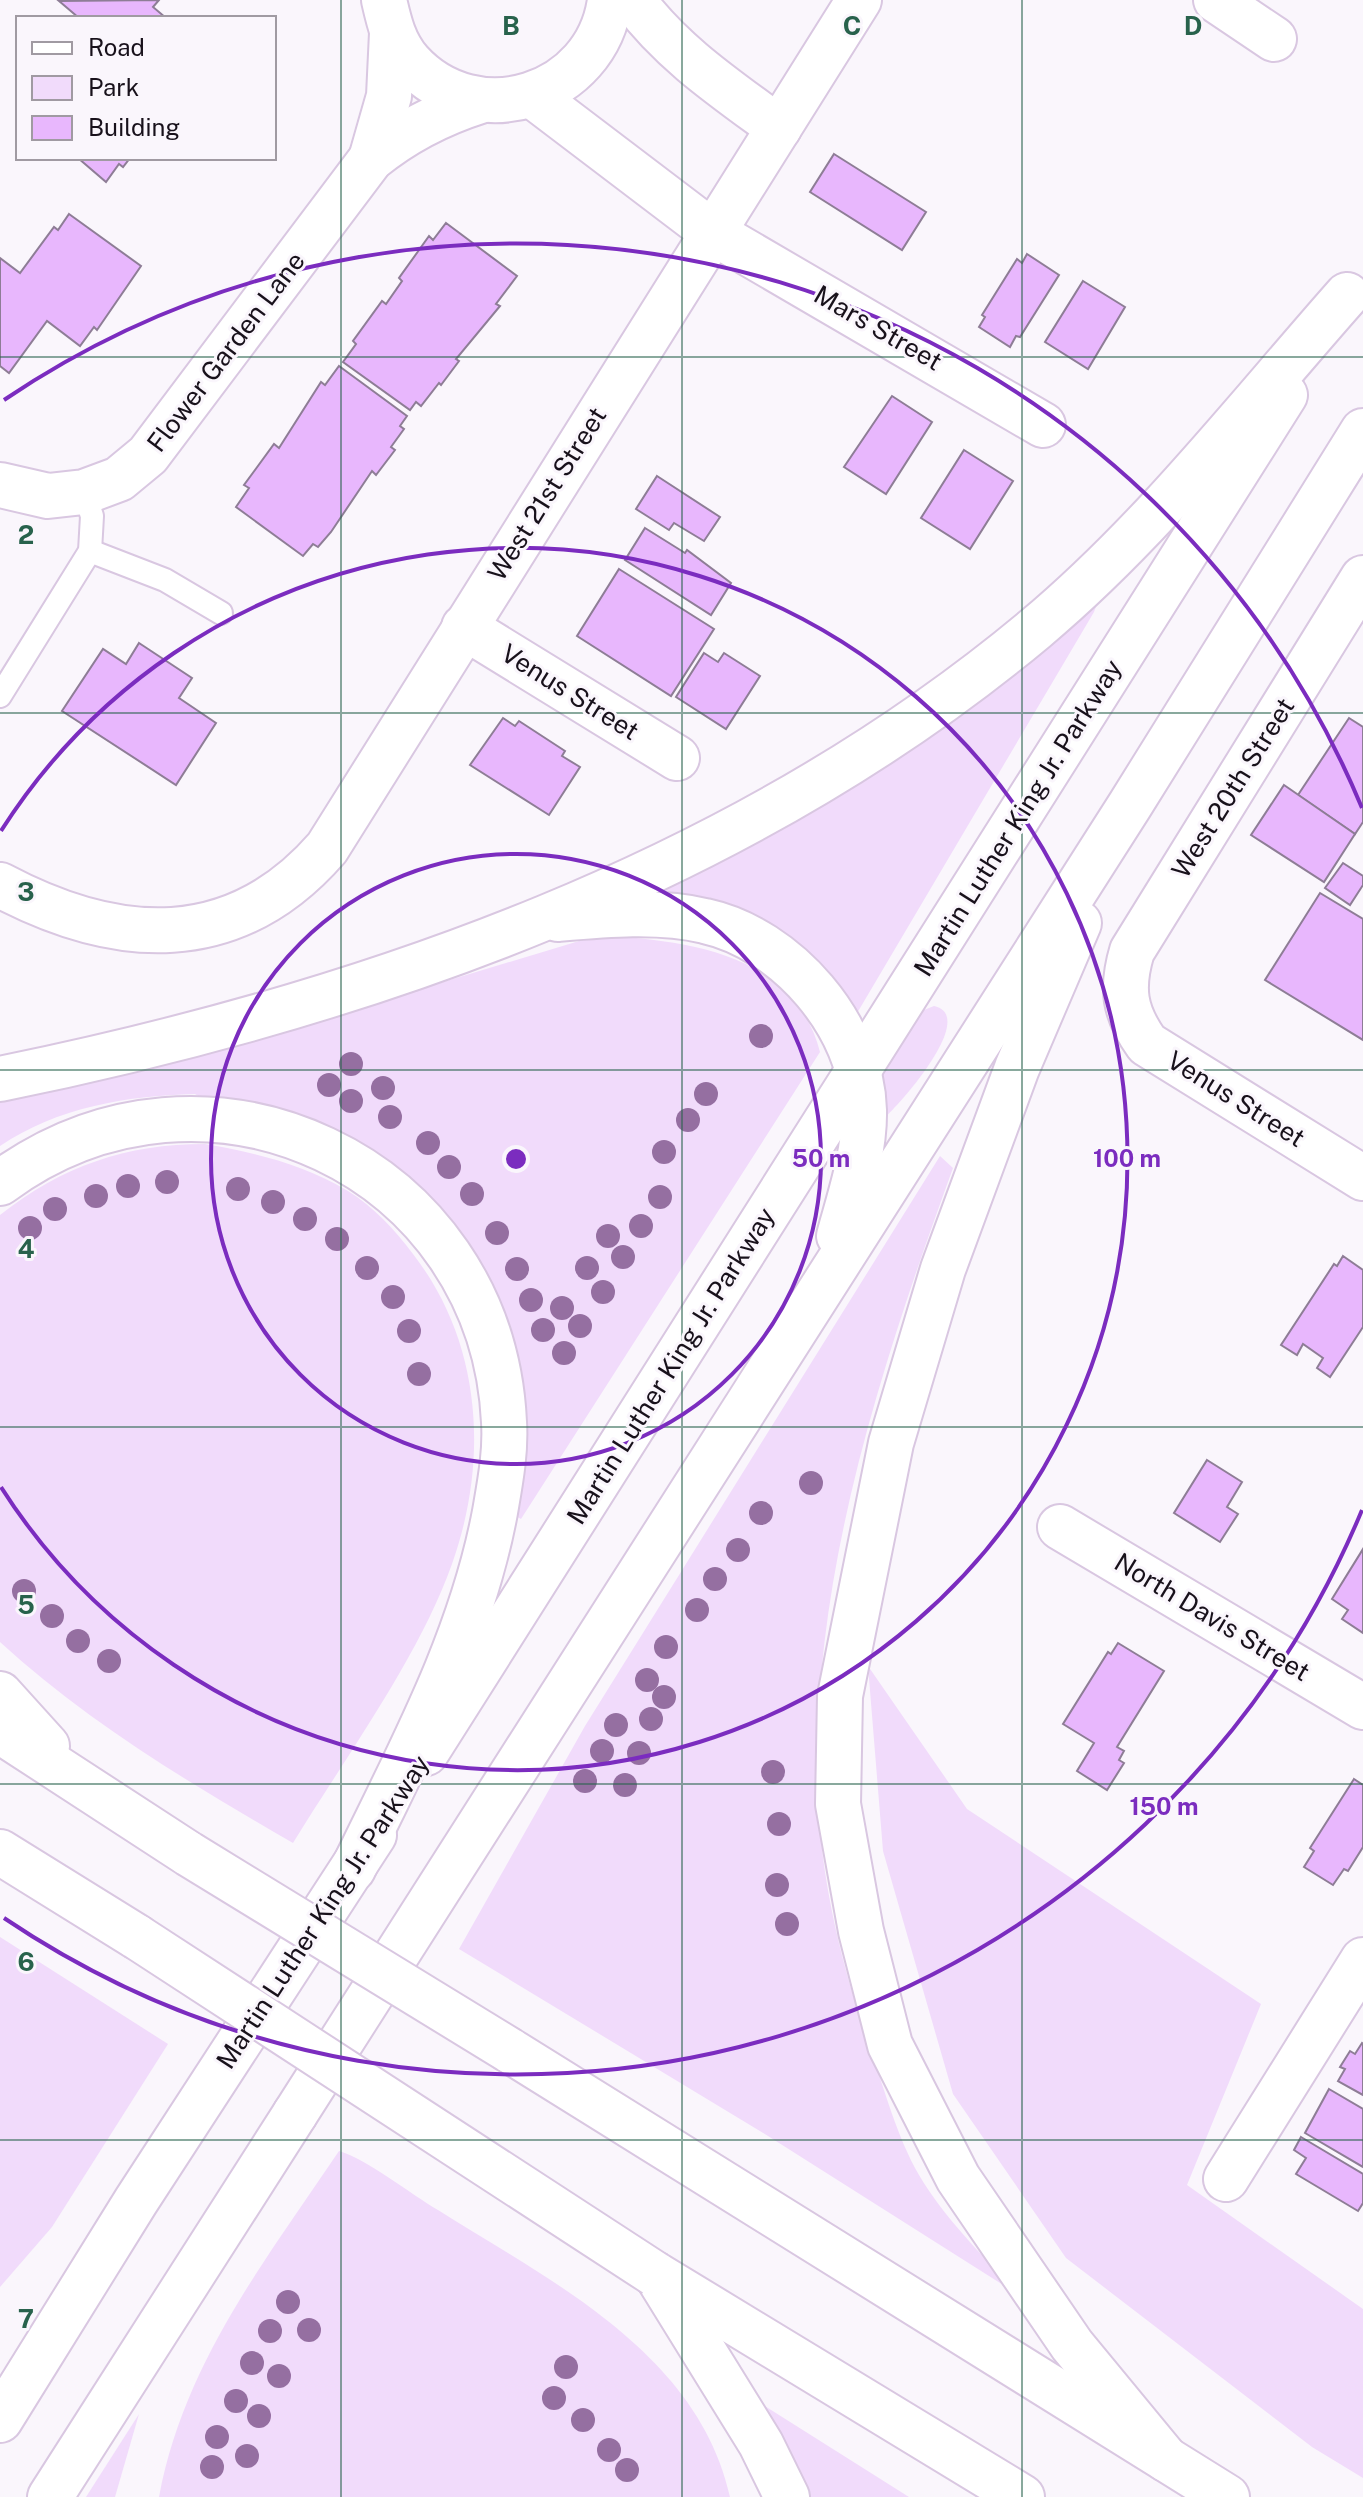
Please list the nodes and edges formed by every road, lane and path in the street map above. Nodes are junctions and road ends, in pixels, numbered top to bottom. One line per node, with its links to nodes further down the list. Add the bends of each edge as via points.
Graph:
1 (610, 0): 7 (main road, via 599,39 577,69)
2 (633, 0): 9 (main road, via 692,63)
3 (859, 0): 9 (main road, West 21st Street)
4 (1216, 0): 6 (main road)
5 (388, 17): 8 (main road, via 409,61 439,86); 10 (main road, Flower Garden Lane, via 389,96)
6 (1274, 39)
7 (533, 96): 8 (main road); 11 (main road, Mars Street)
8 (480, 101): 10 (main road, Flower Garden Lane, via 396,138)
9 (779, 128): 11 (main road, West 21st Street)
10 (371, 159): 16 (main road, Flower Garden Lane, via 168,432 119,479)
11 (712, 232): 13 (main road, Mars Street); 20 (main road, West 21st Street)
12 (1355, 282): 26 (main road, via 1093,576 955,690 871,751 777,808 627,881); 28 (main road, Martin Luther King Jr. Parkway)
13 (1043, 425)
14 (1363, 431): 24 (main road)
15 (0, 485): 16 (main road, Flower Garden Lane, via 48,496)
16 (84, 492): 17 (lane, via 92,516)
17 (90, 551): 19 (lane, via 165,580); 22 (lane)
18 (1363, 578): 21 (main road, West 20th Street)
19 (221, 613)
20 (464, 627): 23 (main road, Venus Street); 25 (main road, West 21st Street, via 327,848 275,898 245,913 187,929 124,929 83,922)
21 (1350, 629): 27 (main road, West 20th Street, via 1132,951 1124,979)
22 (0, 696)
23 (677, 758)
24 (1130, 805): 32 (main road); 44 (main road, via 1017,1068 943,1269 891,1443 840,1696 838,1804 861,1931 890,2045 958,2178 1072,2345)
25 (0, 885)
26 (455, 952): 28 (main road, via 560,919 674,916 707,921 772,952 801,976 842,1032); 29 (main road, via 288,1007 97,1059)
27 (1125, 1005): 30 (main road, Venus Street, via 1147,1044)
28 (859, 1069): 32 (main road, via 861,1144 839,1235); 39 (main road, Martin Luther King Jr. Parkway)
29 (0, 1079)
30 (1363, 1178)
31 (0, 1183): 39 (main road, via 74,1138 171,1117 224,1119 276,1131 361,1169 405,1201 439,1236 465,1280 493,1355 504,1422 491,1531 455,1653)
32 (814, 1298): 45 (main road)
33 (1060, 1527): 35 (main road, North Davis Street)
34 (0, 1694): 37 (main road)
35 (1363, 1707)
36 (0, 1731): 37 (main road)
37 (76, 1778): 44 (main road, bridge, via 189,1854)
38 (0, 1852): 42 (main road, bridge)
39 (353, 1869): 43 (main road, Martin Luther King Jr. Parkway)
40 (1363, 1960): 41 (main road)
41 (1226, 2179)
42 (655, 2274): 46 (main road, via 761,2444); 47 (main road)
43 (0, 2420)
44 (1166, 2459): 48 (main road)
45 (50, 2497)
46 (787, 2497)
47 (1022, 2497)
48 (1227, 2497)

